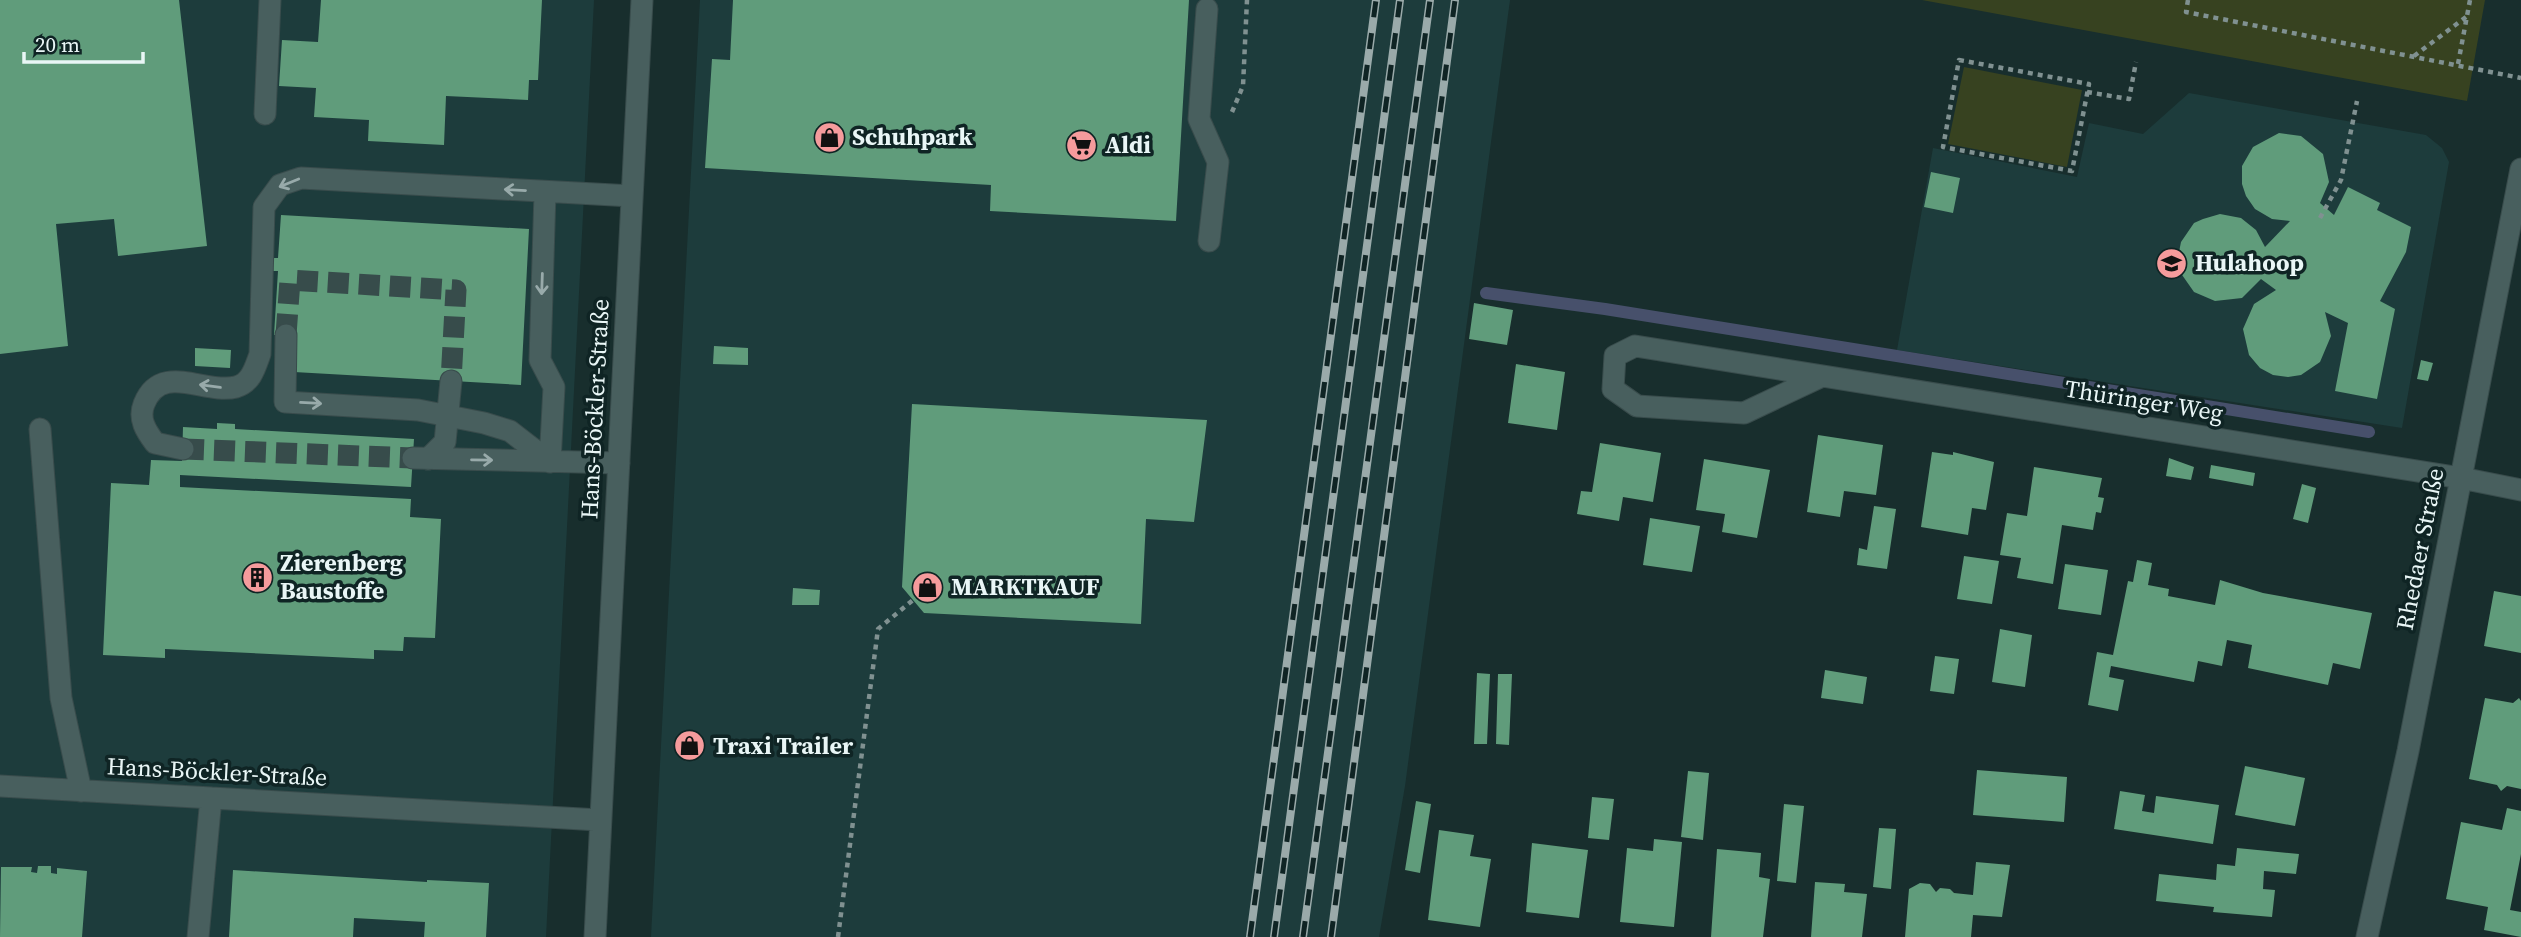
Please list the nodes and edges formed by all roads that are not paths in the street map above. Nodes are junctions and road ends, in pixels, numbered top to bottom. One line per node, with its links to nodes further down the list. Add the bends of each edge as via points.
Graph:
1 (270, 0): 4 (street)
2 (642, 0): 7 (street, Hans-Böckler-Straße)
3 (1206, 9): 8 (street, via 1199,119 1218,162)
4 (265, 114)
5 (2521, 169): 17 (street, Rhedaer Straße)
6 (545, 191): 7 (street); 14 (street, one-way to 14, via 302,178 280,185 264,207 260,354 253,375 238,387 175,380 160,384 141,411 144,428 155,443); 15 (street, one-way to 15, via 540,360 554,387)
7 (632, 196): 16 (street, Hans-Böckler-Straße)
8 (1209, 242)
9 (286, 335): 12 (street, one-way to 12, via 285,402)
10 (1820, 376): 10 (street, Thüringer Weg, via 1635,346 1615,356 1613,388 1637,406 1744,413); 17 (street, Thüringer Weg)
11 (451, 381): 12 (street)
12 (447, 416): 15 (street, via 510,431); 15 (street, one-way to 15, via 445,442 421,458)
13 (40, 429): 20 (street, via 61,698)
14 (183, 449)
15 (550, 462): 16 (street)
16 (619, 464): 22 (street, Hans-Böckler-Straße)
17 (2460, 478): 18 (street, Thüringer Weg); 25 (street, Rhedaer Straße)
18 (2521, 490)
19 (0, 786): 20 (street, Hans-Böckler-Straße)
20 (82, 791): 21 (street, Hans-Böckler-Straße)
21 (211, 798): 22 (street, Hans-Böckler-Straße); 23 (street)
22 (599, 820): 24 (street, Hans-Böckler-Straße)
23 (198, 937)
24 (595, 937)
25 (2367, 937)

